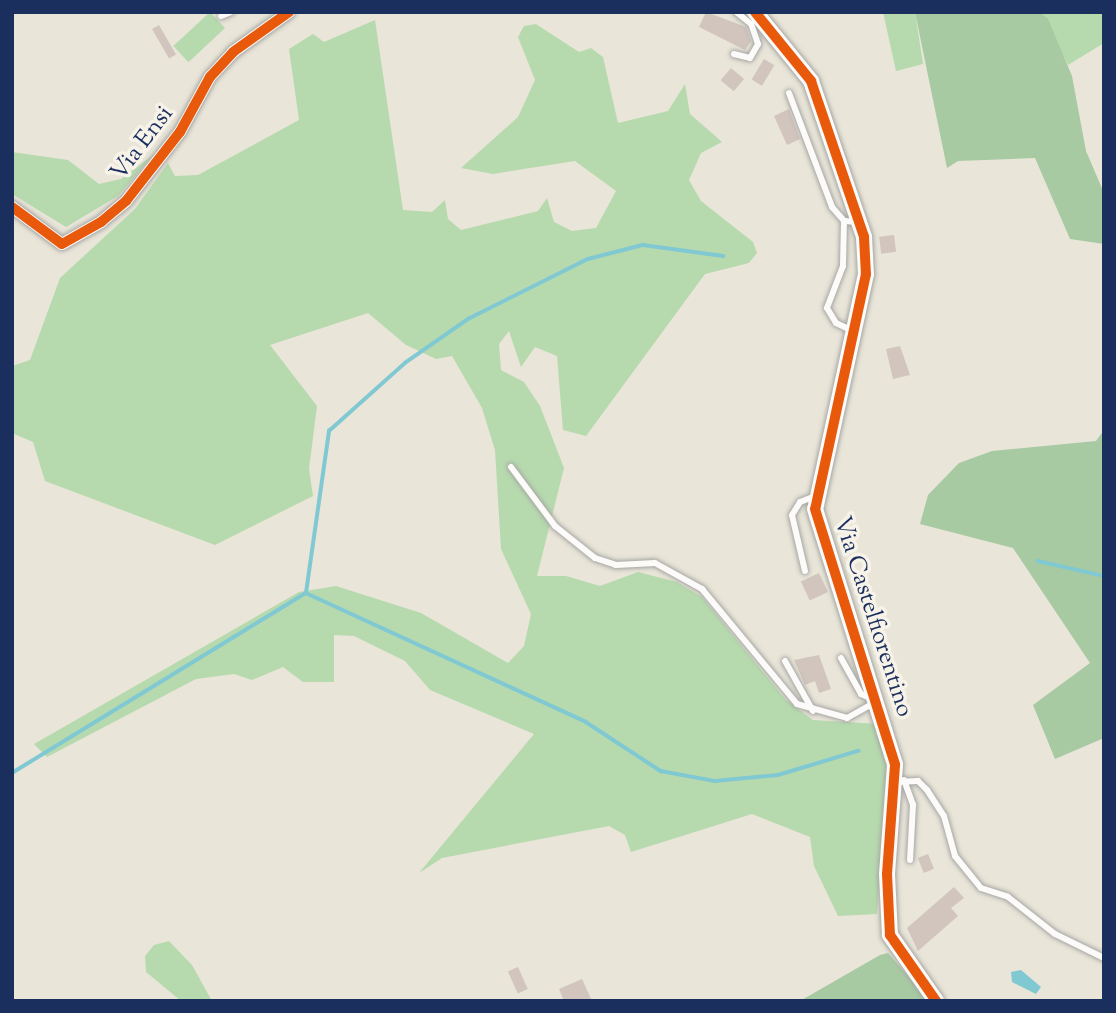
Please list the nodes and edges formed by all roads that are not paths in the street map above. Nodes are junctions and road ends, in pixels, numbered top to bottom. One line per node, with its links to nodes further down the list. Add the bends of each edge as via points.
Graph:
1 (231, 12): 5 (lane)
2 (289, 12): 8 (street, Via Ensi, via 233,52 211,77 180,132 126,201 101,222 62,244)
3 (736, 12): 6 (lane, via 751,24 758,44 750,58)
4 (755, 12): 9 (street, Via Castelfiorentino, via 811,81)
5 (221, 16)
6 (734, 54)
7 (789, 93): 9 (lane, via 832,207)
8 (12, 207)
9 (853, 222): 10 (street, Via Castelfiorentino, via 867,262); 10 (lane, via 827,308 836,323)
10 (853, 330): 12 (street, Via Castelfiorentino)
11 (511, 467): 17 (lane, via 555,526 595,558 615,565 655,563 702,589 797,705)
12 (816, 496): 13 (lane, via 800,502 792,514); 16 (street, Via Castelfiorentino, via 818,522)
13 (805, 571)
14 (841, 658): 16 (lane, via 861,694)
15 (785, 661): 17 (lane)
16 (877, 700): 17 (lane, via 847,718); 18 (street, Via Castelfiorentino)
17 (814, 712)
18 (899, 781): 19 (lane, via 913,805); 20 (lane, via 927,790 944,816 955,856 981,888 1008,897 1055,934); 21 (street, Via Castelfiorentino, via 887,874 890,935)
19 (910, 860)
20 (1104, 958)
21 (936, 1001)

